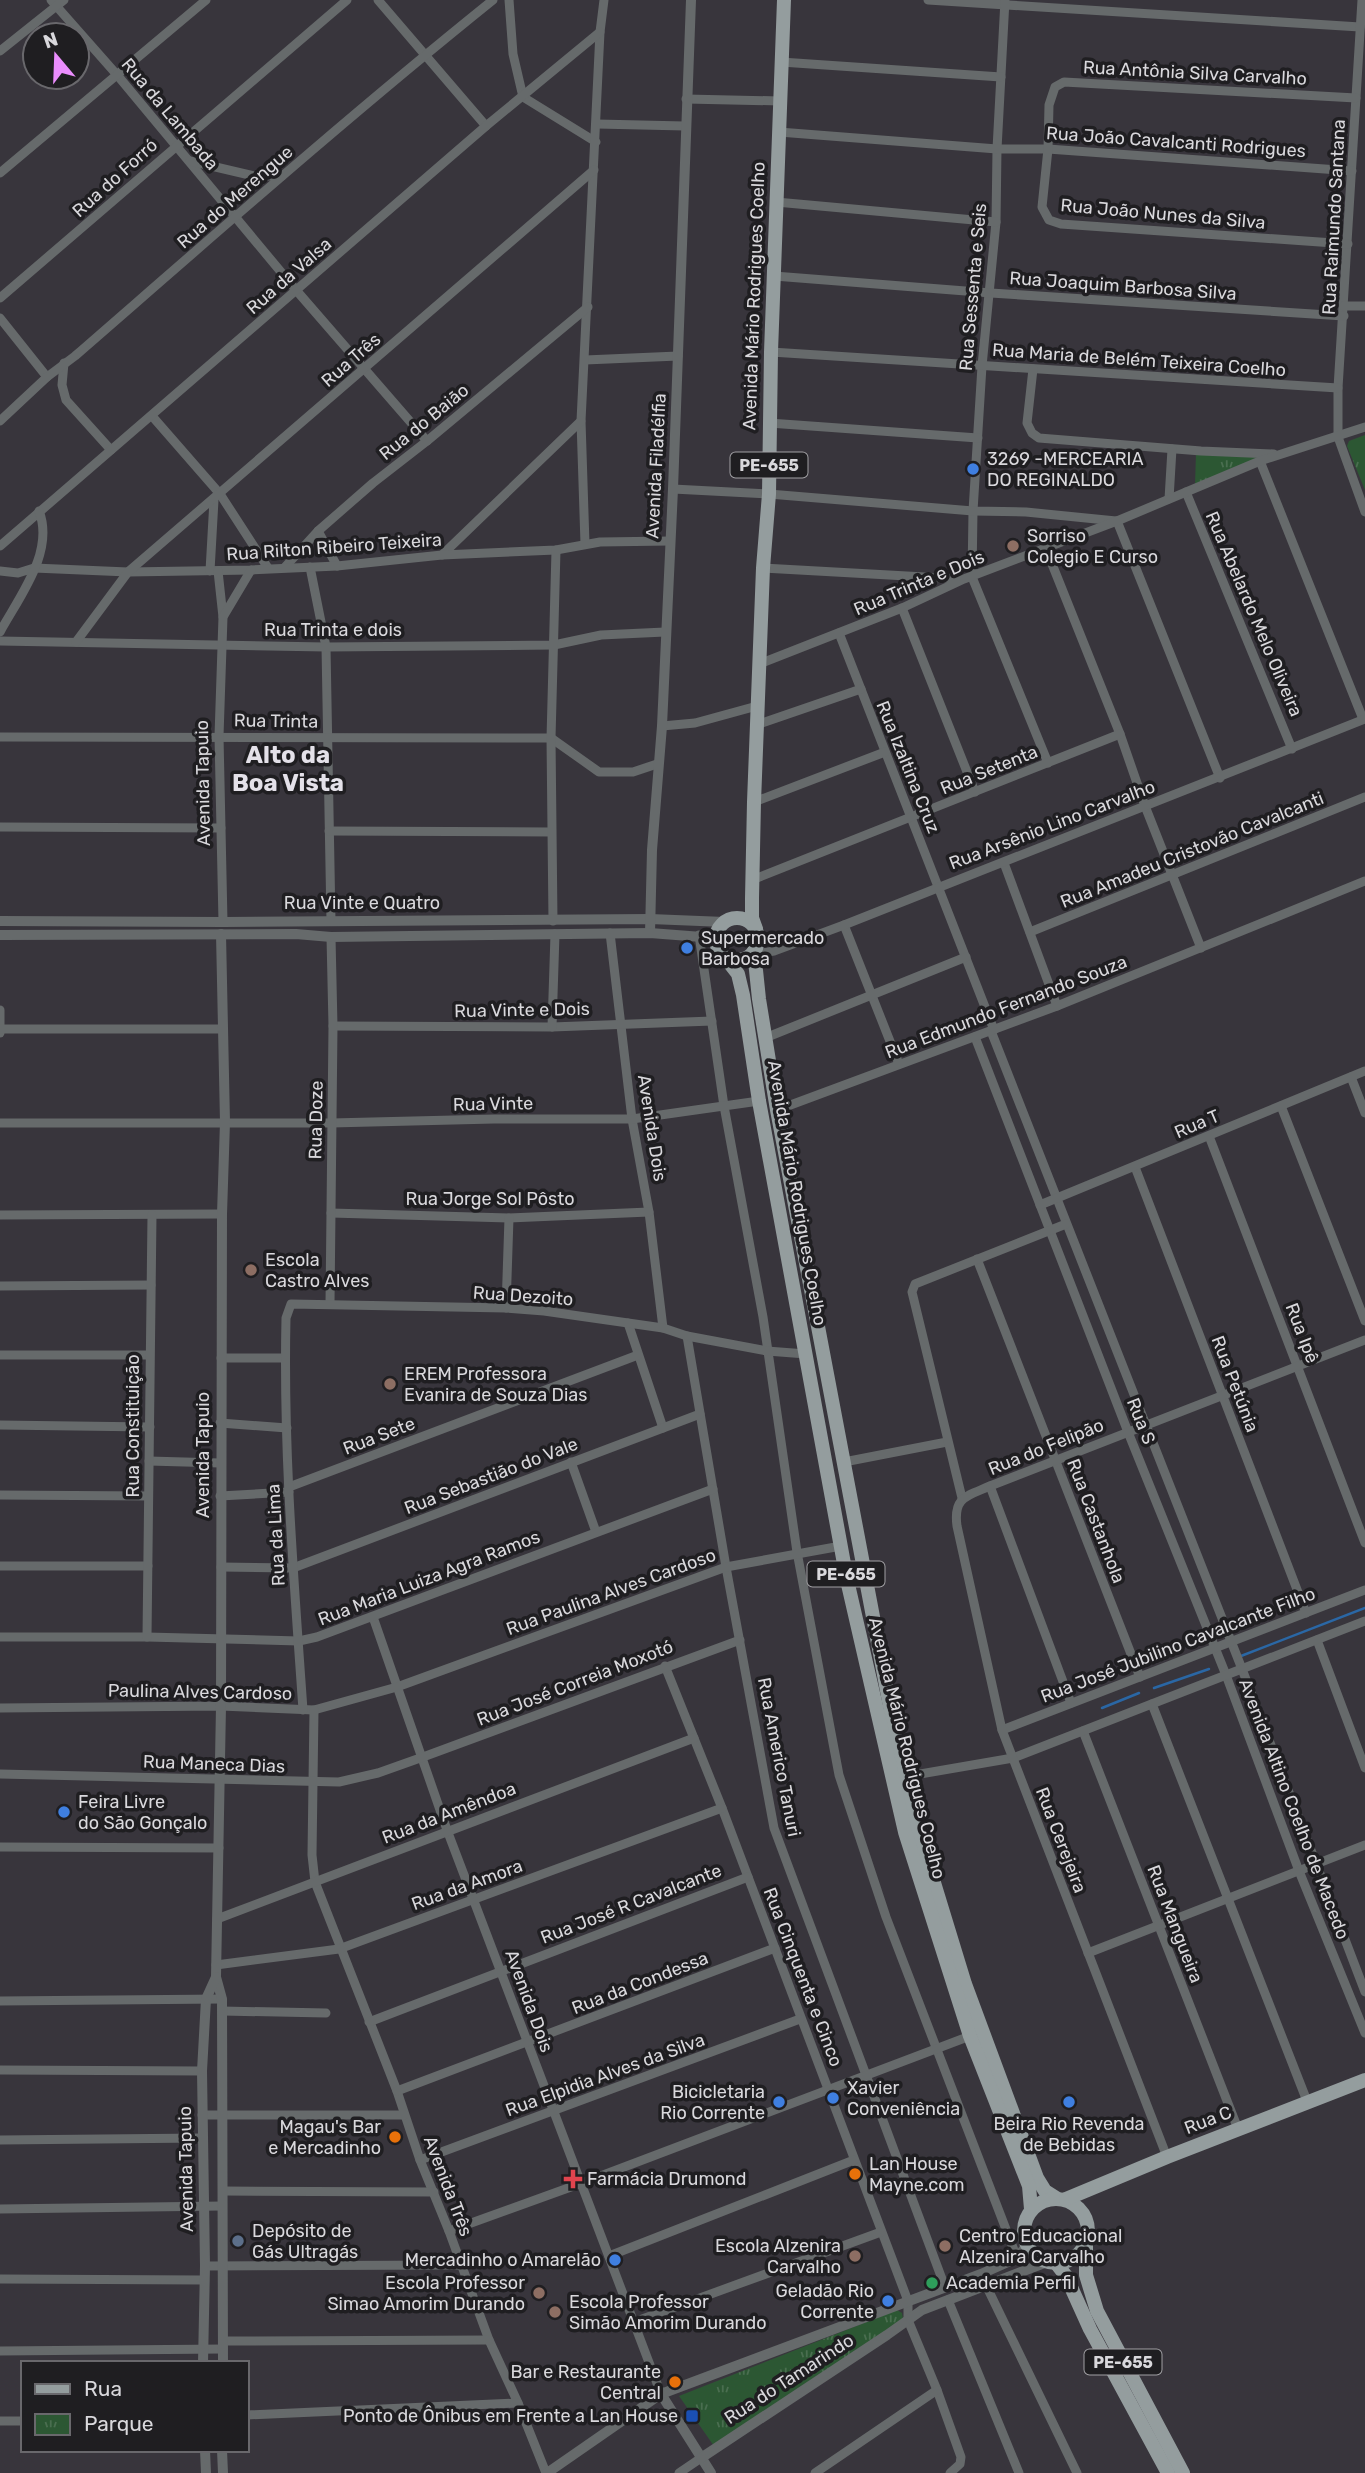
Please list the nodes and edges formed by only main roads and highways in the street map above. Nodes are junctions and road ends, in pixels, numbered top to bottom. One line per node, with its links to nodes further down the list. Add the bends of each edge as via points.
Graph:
1 (784, 0): 2 (main road, Avenida Mário Rodrigues Coelho / PE-655, via 769,494 756,725)
2 (755, 929): 3 (main road, PE-655, via 758,941); 4 (main road, PE-655, via 745,919 724,922 715,938)
3 (753, 954): 4 (main road, via 734,960); 6 (main road, Avenida Mário Rodrigues Coelho / PE-655, via 777,1110 903,1777 995,2067 1037,2178 1045,2191)
4 (724, 956): 7 (main road, Avenida Mário Rodrigues Coelho / PE-655, via 741,983 850,1593 905,1832 970,2036 1029,2186)
5 (1365, 2080): 6 (main road, Rua C)
6 (1061, 2199): 7 (main road, via 1047,2199); 8 (main road, PE-655, via 1081,2209 1086,2217)
7 (1031, 2209): 9 (main road, PE-655, via 1024,2226 1027,2245 1032,2253)
8 (1086, 2244): 9 (main road, via 1074,2258); 11 (main road, PE-655, via 1086,2275 1097,2311)
9 (1052, 2263): 10 (main road, PE-655, via 1066,2276)
10 (1168, 2473)
11 (1183, 2473)

